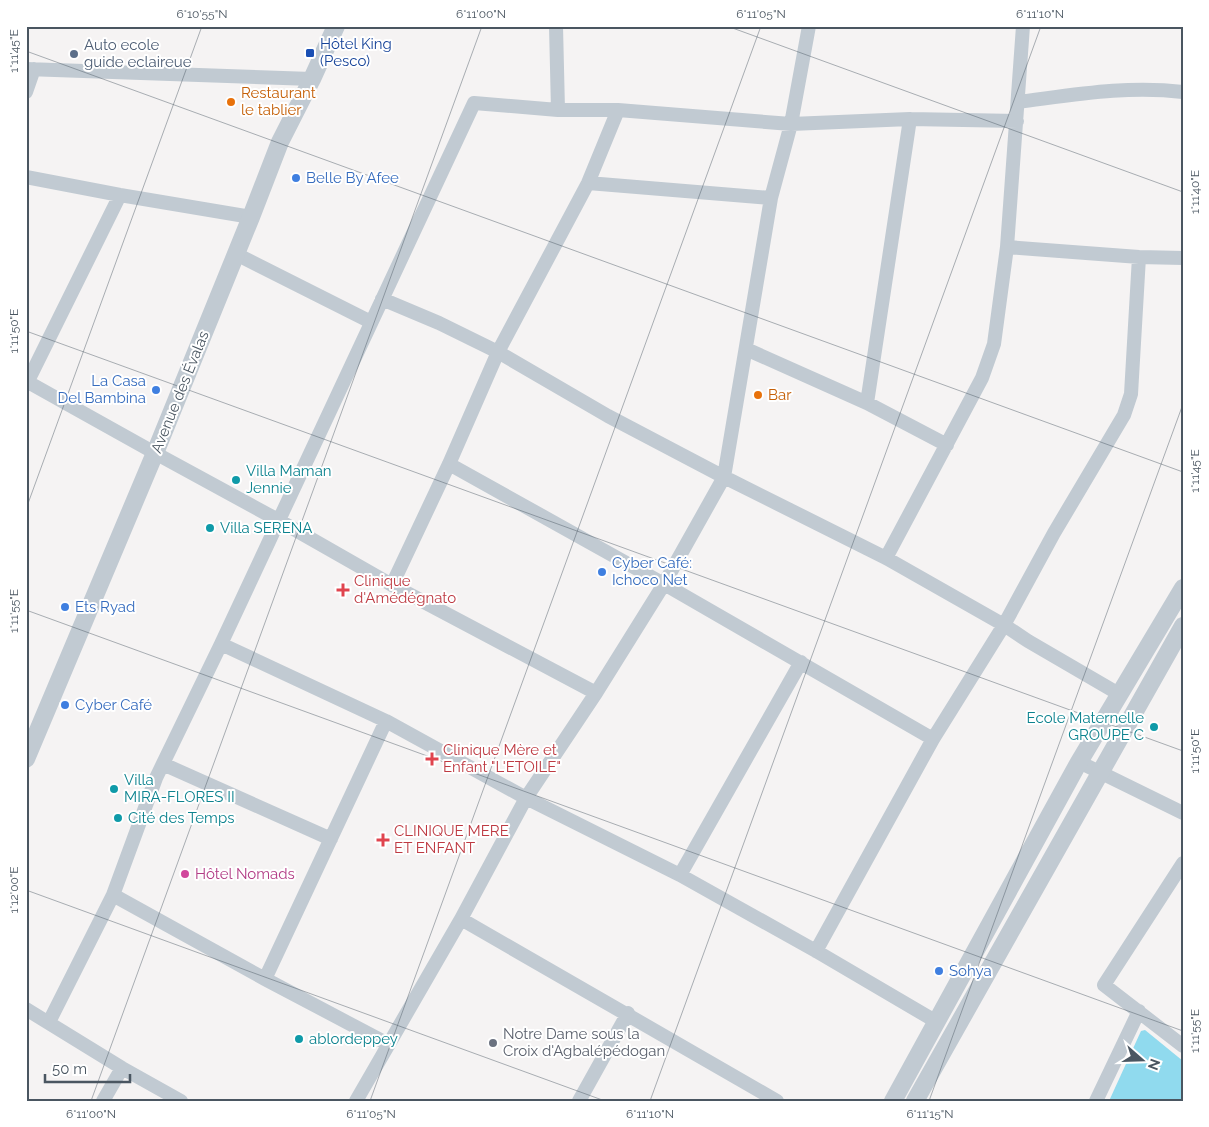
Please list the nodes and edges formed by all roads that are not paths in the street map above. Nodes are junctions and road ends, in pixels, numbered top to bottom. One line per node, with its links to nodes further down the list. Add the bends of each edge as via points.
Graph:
1 (336, 26): 6 (street, Avenue des Évalas)
2 (556, 26): 10 (street)
3 (809, 26): 14 (street)
4 (1023, 26): 9 (street)
5 (30, 69): 6 (street); 7 (street)
6 (312, 79): 19 (street, Avenue des Évalas, via 280,142)
7 (26, 92)
8 (1183, 92): 9 (street, via 1120,89)
9 (1018, 102): 13 (street)
10 (558, 110): 11 (street); 24 (street, via 476,102 471,105)
11 (618, 110): 14 (street); 16 (street)
12 (910, 119): 13 (street); 14 (street); 29 (street)
13 (1017, 121): 20 (street)
14 (791, 124): 18 (street)
15 (26, 177): 17 (street)
16 (588, 183): 18 (street); 27 (street)
17 (120, 195): 19 (street); 28 (street)
18 (771, 198): 26 (street)
19 (252, 217): 21 (street, Avenue des Évalas)
20 (1007, 247): 22 (street); 30 (street, via 991,355)
21 (236, 254): 25 (street); 31 (street, Avenue des Évalas)
22 (1139, 257): 23 (street); 39 (street, via 1129,401 1124,415)
23 (1183, 258)
24 (382, 299): 25 (street); 27 (street)
25 (371, 322): 34 (street)
26 (746, 349): 29 (street); 33 (street)
27 (498, 352): 32 (street); 33 (street, via 608,416)
28 (27, 382): 31 (street)
29 (867, 403): 30 (street)
30 (947, 445): 35 (street)
31 (155, 453): 34 (street); 47 (street, Avenue des Évalas)
32 (449, 464): 36 (street); 37 (street)
33 (724, 477): 35 (street); 36 (street)
34 (278, 520): 37 (street); 41 (street)
35 (886, 558): 39 (street)
36 (664, 584): 42 (street); 43 (street)
37 (392, 585): 43 (street)
38 (1183, 588): 44 (street)
39 (1004, 625): 44 (street); 46 (street)
40 (1183, 626): 50 (street)
41 (221, 644): 45 (street); 49 (street)
42 (801, 662): 46 (street); 55 (street)
43 (596, 694): 51 (street)
44 (1119, 694): 48 (street)
45 (386, 721): 51 (street); 53 (street)
46 (933, 739): 58 (street)
47 (26, 759)
48 (1079, 762): 50 (street); 64 (street)
49 (163, 764): 53 (street); 56 (street)
50 (1100, 772): 52 (street); 74 (street)
51 (526, 798): 55 (street); 57 (street)
52 (1183, 813)
53 (331, 838): 59 (street)
54 (1183, 863): 61 (street, via 1104,985)
55 (680, 875): 58 (street)
56 (113, 896): 59 (street); 63 (street)
57 (461, 919): 62 (street); 66 (street)
58 (816, 951): 64 (street)
59 (265, 979): 66 (street)
60 (26, 1009): 63 (street)
61 (1139, 1012): 65 (street); 75 (street)
62 (628, 1014): 71 (street); 72 (street)
63 (49, 1022): 67 (street)
64 (937, 1022): 73 (street)
65 (1180, 1038)
66 (388, 1044): 70 (street)
67 (122, 1068): 68 (street); 69 (street)
68 (103, 1101)
69 (181, 1101)
70 (356, 1101)
71 (579, 1101)
72 (777, 1101)
73 (893, 1101)
74 (915, 1101)
75 (1096, 1101)

